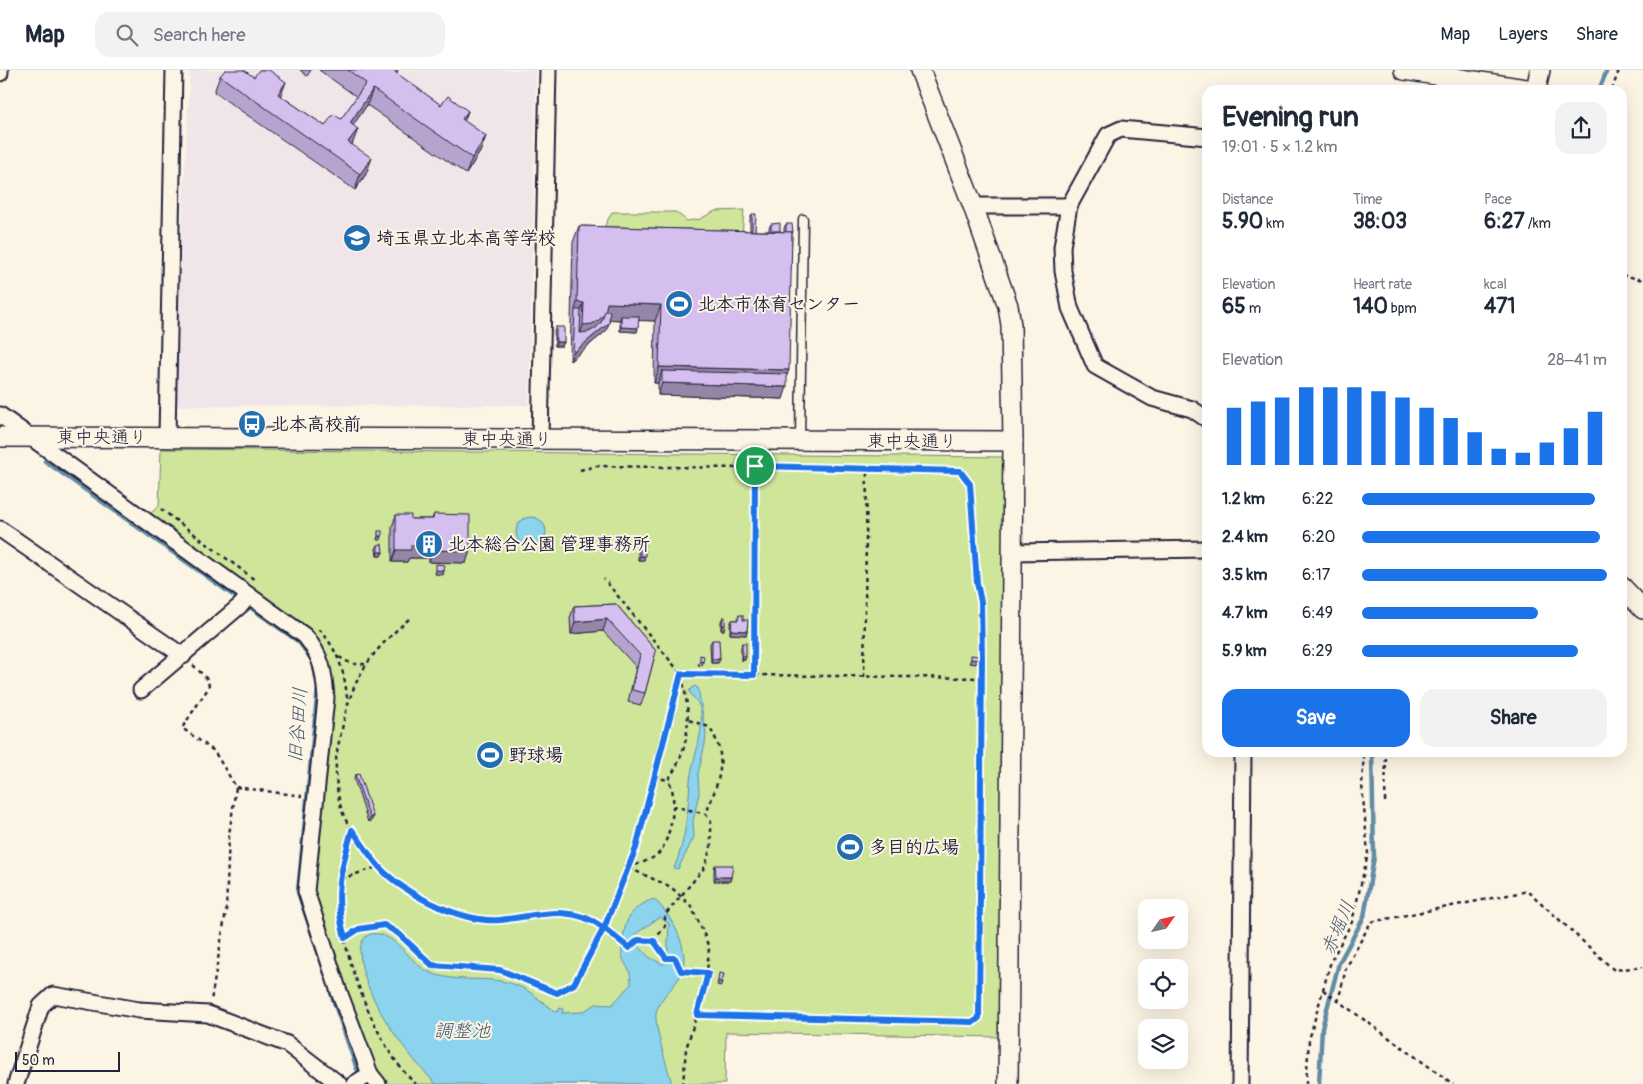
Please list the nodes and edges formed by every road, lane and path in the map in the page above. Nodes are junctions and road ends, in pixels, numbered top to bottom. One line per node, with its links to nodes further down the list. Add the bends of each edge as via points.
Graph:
1 (174, 70): 20 (street)
2 (548, 70): 21 (street)
3 (920, 70): 11 (street)
4 (1404, 70): 7 (street)
5 (1540, 70): 8 (street)
6 (1620, 70): 9 (path)
7 (1502, 85)
8 (1536, 85)
9 (1614, 85)
10 (1202, 136): 12 (street, via 1121,129 1108,134)
11 (973, 206): 12 (street); 23 (street, via 1008,306)
12 (1069, 206): 17 (street, via 1062,248 1063,271 1070,308 1095,366 1152,398 1192,409)
13 (803, 220): 22 (lane)
14 (1627, 276): 15 (path)
15 (1643, 280)
16 (0, 415): 19 (street)
17 (1202, 416)
18 (0, 437): 19 (street, 東中央通り)
19 (29, 437): 20 (street, 東中央通り); 32 (street)
20 (167, 437): 21 (street, 東中央通り)
21 (540, 439): 22 (street, 東中央通り)
22 (800, 440): 23 (street, 東中央通り)
23 (1013, 441): 29 (street)
24 (755, 466): 25 (path); 26 (path, via 597,466); 39 (path)
25 (867, 469): 40 (path); 41 (path, via 960,471 970,484 981,602)
26 (580, 470)
27 (0, 529): 35 (street)
28 (1202, 548): 29 (street)
29 (1012, 552): 73 (street)
30 (604, 579): 38 (path)
31 (1627, 592): 33 (street)
32 (248, 595): 35 (street); 50 (street, via 305,636 323,667 326,698)
33 (1643, 609)
34 (409, 619): 37 (path, via 382,643)
35 (183, 656): 42 (street); 49 (path, via 208,680 209,687 182,728 214,751)
36 (339, 657): 37 (path, via 352,664)
37 (365, 664): 54 (path, via 347,700 335,760 336,788)
38 (681, 674): 39 (path); 43 (path); 47 (path)
39 (754, 675): 40 (path)
40 (864, 677): 41 (path)
41 (982, 678): 67 (path, via 979,1018 974,1022)
42 (141, 690)
43 (689, 720): 48 (path, via 677,767); 53 (path, via 709,727 720,750 721,773)
44 (1243, 757): 74 (street)
45 (1364, 757): 64 (path, via 1362,785 1368,854 1352,922 1331,961)
46 (1386, 757): 51 (path)
47 (654, 777): 48 (path); 56 (path)
48 (668, 780): 52 (path, via 674,796)
49 (236, 786): 50 (path); 66 (path, via 229,835 226,911)
50 (315, 799): 68 (street, via 306,891)
51 (1385, 802)
52 (673, 806): 53 (path); 56 (path, via 666,841 659,853)
53 (706, 814): 58 (path, via 710,822 711,846 704,867)
54 (352, 830): 55 (path); 57 (path)
55 (380, 866): 57 (path); 59 (path, via 384,873 414,894 444,909 471,917 498,920 561,912 590,918)
56 (628, 867): 58 (path, via 671,888); 59 (path)
57 (341, 879): 60 (path, via 338,891 340,922)
58 (681, 897): 61 (path, via 665,915 665,926); 63 (path, via 696,913 702,929 708,948)
59 (604, 928): 60 (path, via 574,984 557,993 500,970 432,965 399,934 384,925 359,929); 61 (path, via 629,948 638,940)
60 (345, 938): 71 (path, via 367,1007 394,1056)
61 (654, 941): 63 (path, via 666,958 675,958 681,971)
62 (1643, 967): 65 (path, via 1614,970 1528,891 1371,922 1346,968)
63 (708, 973): 67 (path)
64 (1323, 990): 65 (path); 75 (path, via 1309,1040)
65 (1338, 1002): 76 (path)
66 (208, 1014): 69 (street, via 139,1010 53,995 41,1006); 70 (street, via 287,1044)
67 (697, 1015): 72 (path, via 686,1049)
68 (365, 1080)
69 (16, 1084)
70 (339, 1084)
71 (416, 1084)
72 (683, 1084)
73 (1008, 1084)
74 (1240, 1084)
75 (1306, 1084)
76 (1453, 1084)

